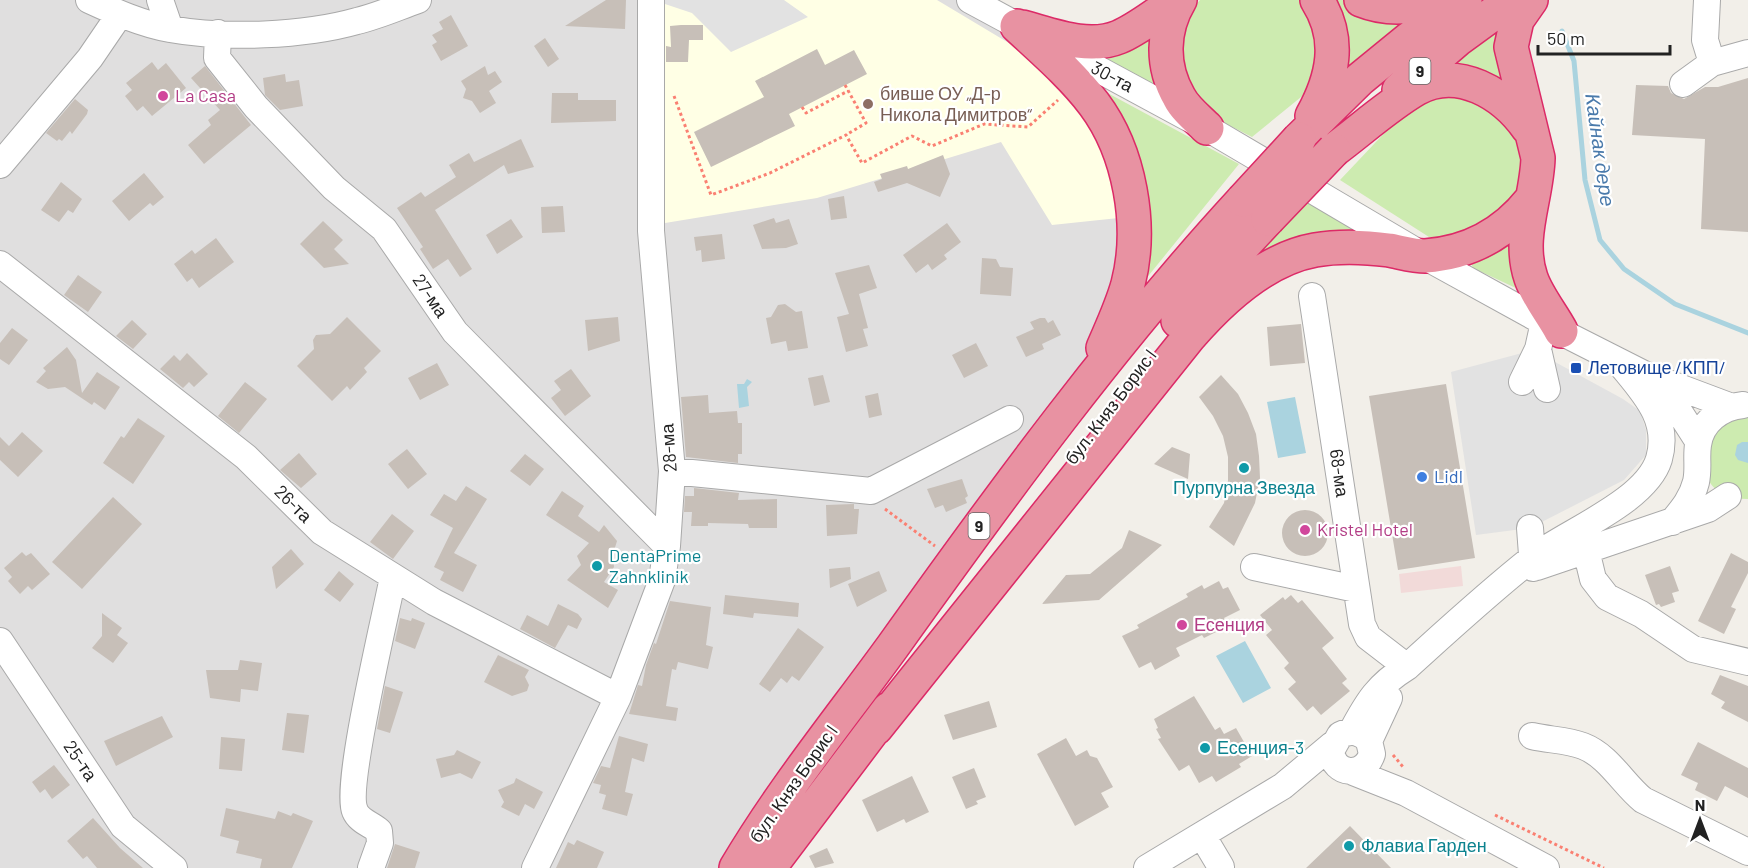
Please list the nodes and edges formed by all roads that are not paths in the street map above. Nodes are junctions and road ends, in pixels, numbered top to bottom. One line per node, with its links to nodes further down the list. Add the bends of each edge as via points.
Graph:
1 (88, 0): 14 (street)
2 (160, 0): 16 (street)
3 (418, 0): 17 (street, via 357,22 295,31)
4 (651, 0): 40 (street, 28-ма, via 651,231)
5 (970, 0): 15 (street, 30-та)
6 (1180, 0): 15 (highway, via 1106,42 1081,41); 21 (highway, via 1168,26 1166,63 1180,100)
7 (1317, 0): 23 (highway, via 1331,30 1331,70 1324,95)
8 (1361, 0): 9 (highway, via 1400,8)
9 (1435, 0)
10 (1465, 0): 23 (highway, бул. Княз Борис I / 9, via 1360,79)
11 (1512, 0): 24 (highway, бул. Княз Борис I / 9, via 1424,67)
12 (1531, 0): 22 (highway, via 1517,20 1510,46)
13 (1707, 0): 19 (street, via 1705,40)
14 (120, 14): 16 (street); 25 (street, via 90,58)
15 (1017, 26): 21 (street, 30-та); 34 (highway, via 1078,84 1108,125 1128,184 1134,226 1128,283)
16 (171, 29): 17 (street)
17 (218, 33): 44 (street, 27-ма, via 217,58 256,107 334,188 384,229 455,332)
18 (1748, 53): 19 (street)
19 (1712, 63): 20 (street)
20 (1683, 84)
21 (1208, 128): 28 (street, 30-та)
22 (1531, 132): 24 (highway, via 1512,107 1488,90 1443,82 1417,89); 26 (highway, via 1538,174)
23 (1299, 139): 27 (highway, бул. Княз Борис I / 9, bridge)
24 (1334, 150): 27 (highway, бул. Княз Борис I / 9, bridge)
25 (0, 165)
26 (1531, 200): 28 (highway, via 1505,229 1489,239); 31 (highway, via 1527,261)
27 (1255, 209): 34 (highway, бул. Княз Борис I / 9, via 1198,249); 54 (highway, бул. Княз Борис I / 9, via 1213,278 1140,368)
28 (1424, 256): 31 (street, 30-та); 54 (highway, via 1367,248 1316,249 1260,273 1210,312)
29 (0, 264): 48 (street, 26-та, via 246,457 322,532)
30 (1312, 296): 49 (street, 68-ма)
31 (1548, 334): 32 (street, 30-та); 35 (street); 36 (street)
32 (1616, 359): 33 (street, 30-та); 46 (street, via 1654,406 1662,433 1659,459 1648,480 1633,494)
33 (1644, 374): 37 (street); 39 (street, via 1674,402)
34 (1089, 380): 66 (highway, бул. Княз Борис I / 9, via 954,560)
35 (1522, 382)
36 (1547, 389)
37 (1740, 406): 39 (street, via 1711,419)
38 (1010, 419): 40 (street, via 880,488 862,491)
39 (1698, 453): 41 (street, via 1705,478 1715,489); 42 (street, via 1691,498)
40 (672, 471): 44 (street, 28-ма)
41 (1738, 498): 42 (street)
42 (1672, 522): 45 (street)
43 (1530, 528): 46 (street)
44 (667, 546): 53 (street, 28-ма, via 662,580)
45 (1586, 550): 46 (street); 51 (street, via 1593,579 1607,597 1641,614 1693,649)
46 (1533, 563): 52 (street)
47 (1254, 567): 49 (street)
48 (393, 577): 53 (street, 26-та); 64 (street, via 356,758 353,796 359,818 379,831 380,843)
49 (1356, 589): 52 (street, 68-ма, via 1368,637)
50 (0, 640): 63 (street, 25-та, via 123,826)
51 (1748, 663)
52 (1407, 667): 56 (street, via 1384,681 1371,696)
53 (618, 697): 65 (street, 28-ма)
54 (876, 728): 67 (highway, бул. Княз Борис I / 9)
55 (1532, 736): 61 (street, via 1585,747 1602,758 1643,800)
56 (1363, 744): 57 (street, via 1365,766); 57 (street, via 1332,757); 58 (street, via 1384,772); 59 (street)
57 (1349, 771): 58 (street); 59 (street, via 1322,773)
58 (1407, 782): 69 (street)
59 (1283, 786): 60 (street)
60 (1202, 835): 62 (street); 68 (street)
61 (1748, 852)
62 (1221, 867)
63 (174, 868)
64 (371, 868)
65 (535, 868)
66 (736, 868)
67 (769, 868)
68 (1147, 868)
69 (1546, 868)

